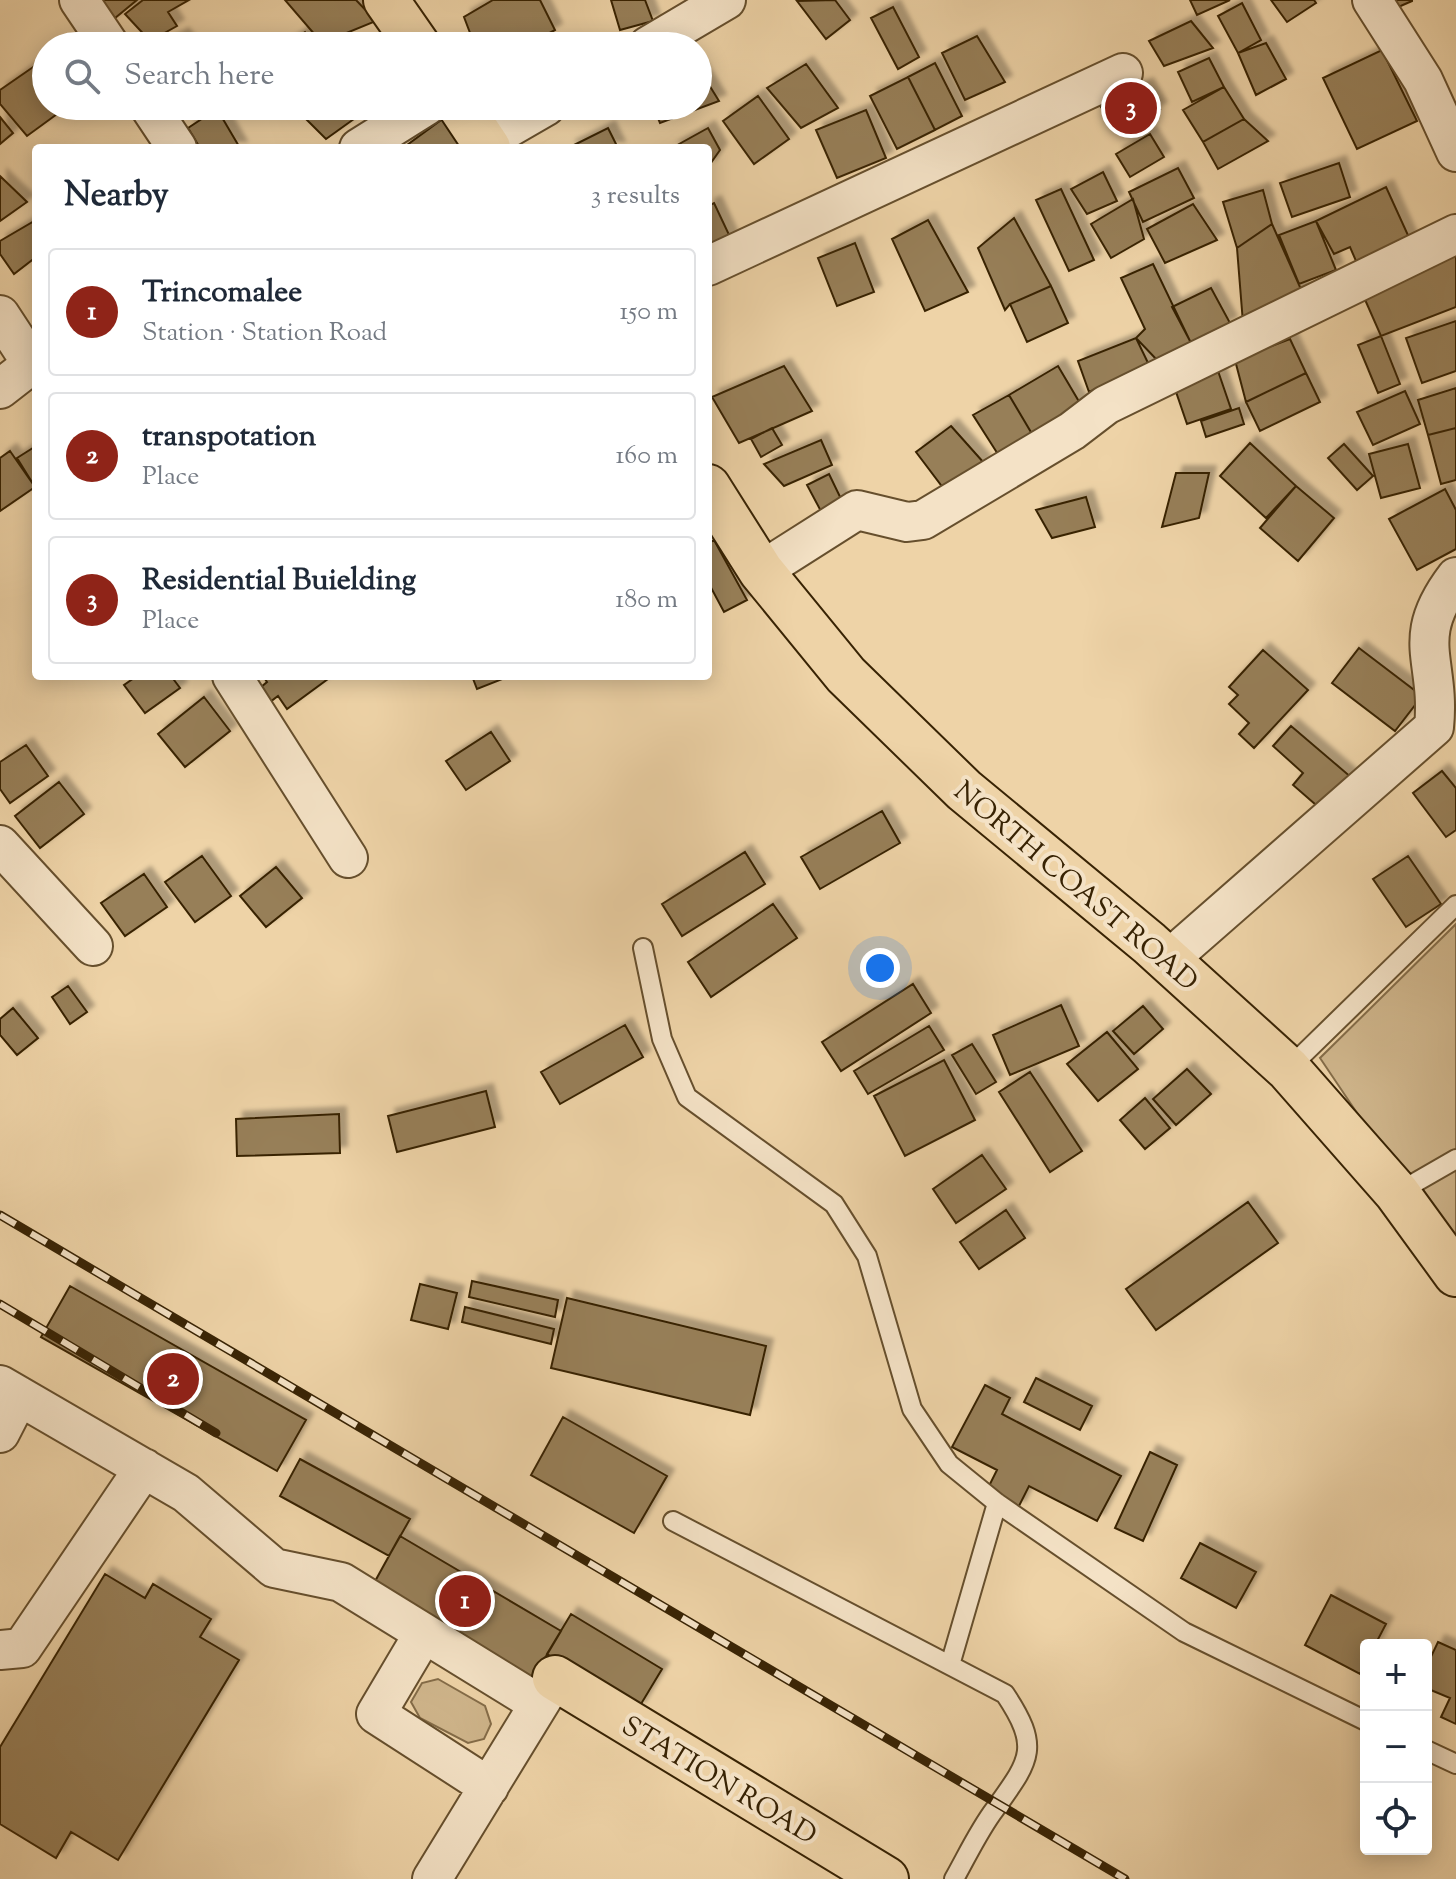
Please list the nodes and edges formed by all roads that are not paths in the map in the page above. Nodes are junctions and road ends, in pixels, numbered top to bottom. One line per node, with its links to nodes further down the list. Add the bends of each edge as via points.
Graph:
1 (79, 0): 5 (street)
2 (386, 0): 6 (main road)
3 (726, 0): 7 (street)
4 (1372, 0): 17 (street, via 1423,80)
5 (101, 32)
6 (408, 32)
7 (672, 32)
8 (1123, 73): 19 (street)
9 (158, 120): 13 (street)
10 (404, 120): 14 (street)
11 (469, 120): 15 (main road)
12 (524, 120): 16 (street)
13 (174, 144)
14 (365, 144)
15 (485, 144)
16 (488, 144)
17 (1456, 152)
18 (1456, 234): 25 (street, via 1106,405 923,520 907,522 857,510)
19 (712, 264)
20 (0, 315): 21 (street)
21 (32, 361)
22 (32, 367): 23 (street)
23 (0, 389)
24 (712, 493): 25 (main road, NORTH COAST ROAD)
25 (761, 571): 33 (main road, NORTH COAST ROAD, via 846,675 964,790)
26 (1456, 577): 33 (street, via 1437,602 1427,635 1437,701 1434,727)
27 (235, 680): 29 (street)
28 (0, 845): 31 (street)
29 (348, 858)
30 (1456, 905): 34 (lane)
31 (93, 946)
32 (643, 948): 41 (lane, via 662,1039 687,1097 834,1204 867,1256 912,1409 949,1464)
33 (1168, 960): 34 (main road, NORTH COAST ROAD)
34 (1288, 1069): 36 (main road, NORTH COAST ROAD)
35 (1456, 1159): 36 (lane)
36 (1397, 1193): 37 (main road, NORTH COAST ROAD)
37 (1456, 1274)
38 (10, 1390): 39 (street); 40 (street)
39 (0, 1433)
40 (144, 1468): 43 (street, via 186,1493 274,1568 341,1582); 44 (street, via 22,1648)
41 (997, 1503): 45 (lane); 47 (lane, via 1184,1632)
42 (673, 1521): 45 (lane)
43 (424, 1633): 46 (street); 50 (street, via 376,1714)
44 (0, 1650)
45 (950, 1665): 53 (lane, via 1005,1694 1025,1723 1029,1746 1021,1772)
46 (547, 1691): 50 (street); 52 (main road, STATION ROAD)
47 (1360, 1718)
48 (1432, 1753): 49 (lane)
49 (1456, 1764)
50 (489, 1787): 51 (street)
51 (432, 1879)
52 (886, 1879)
53 (954, 1879)

